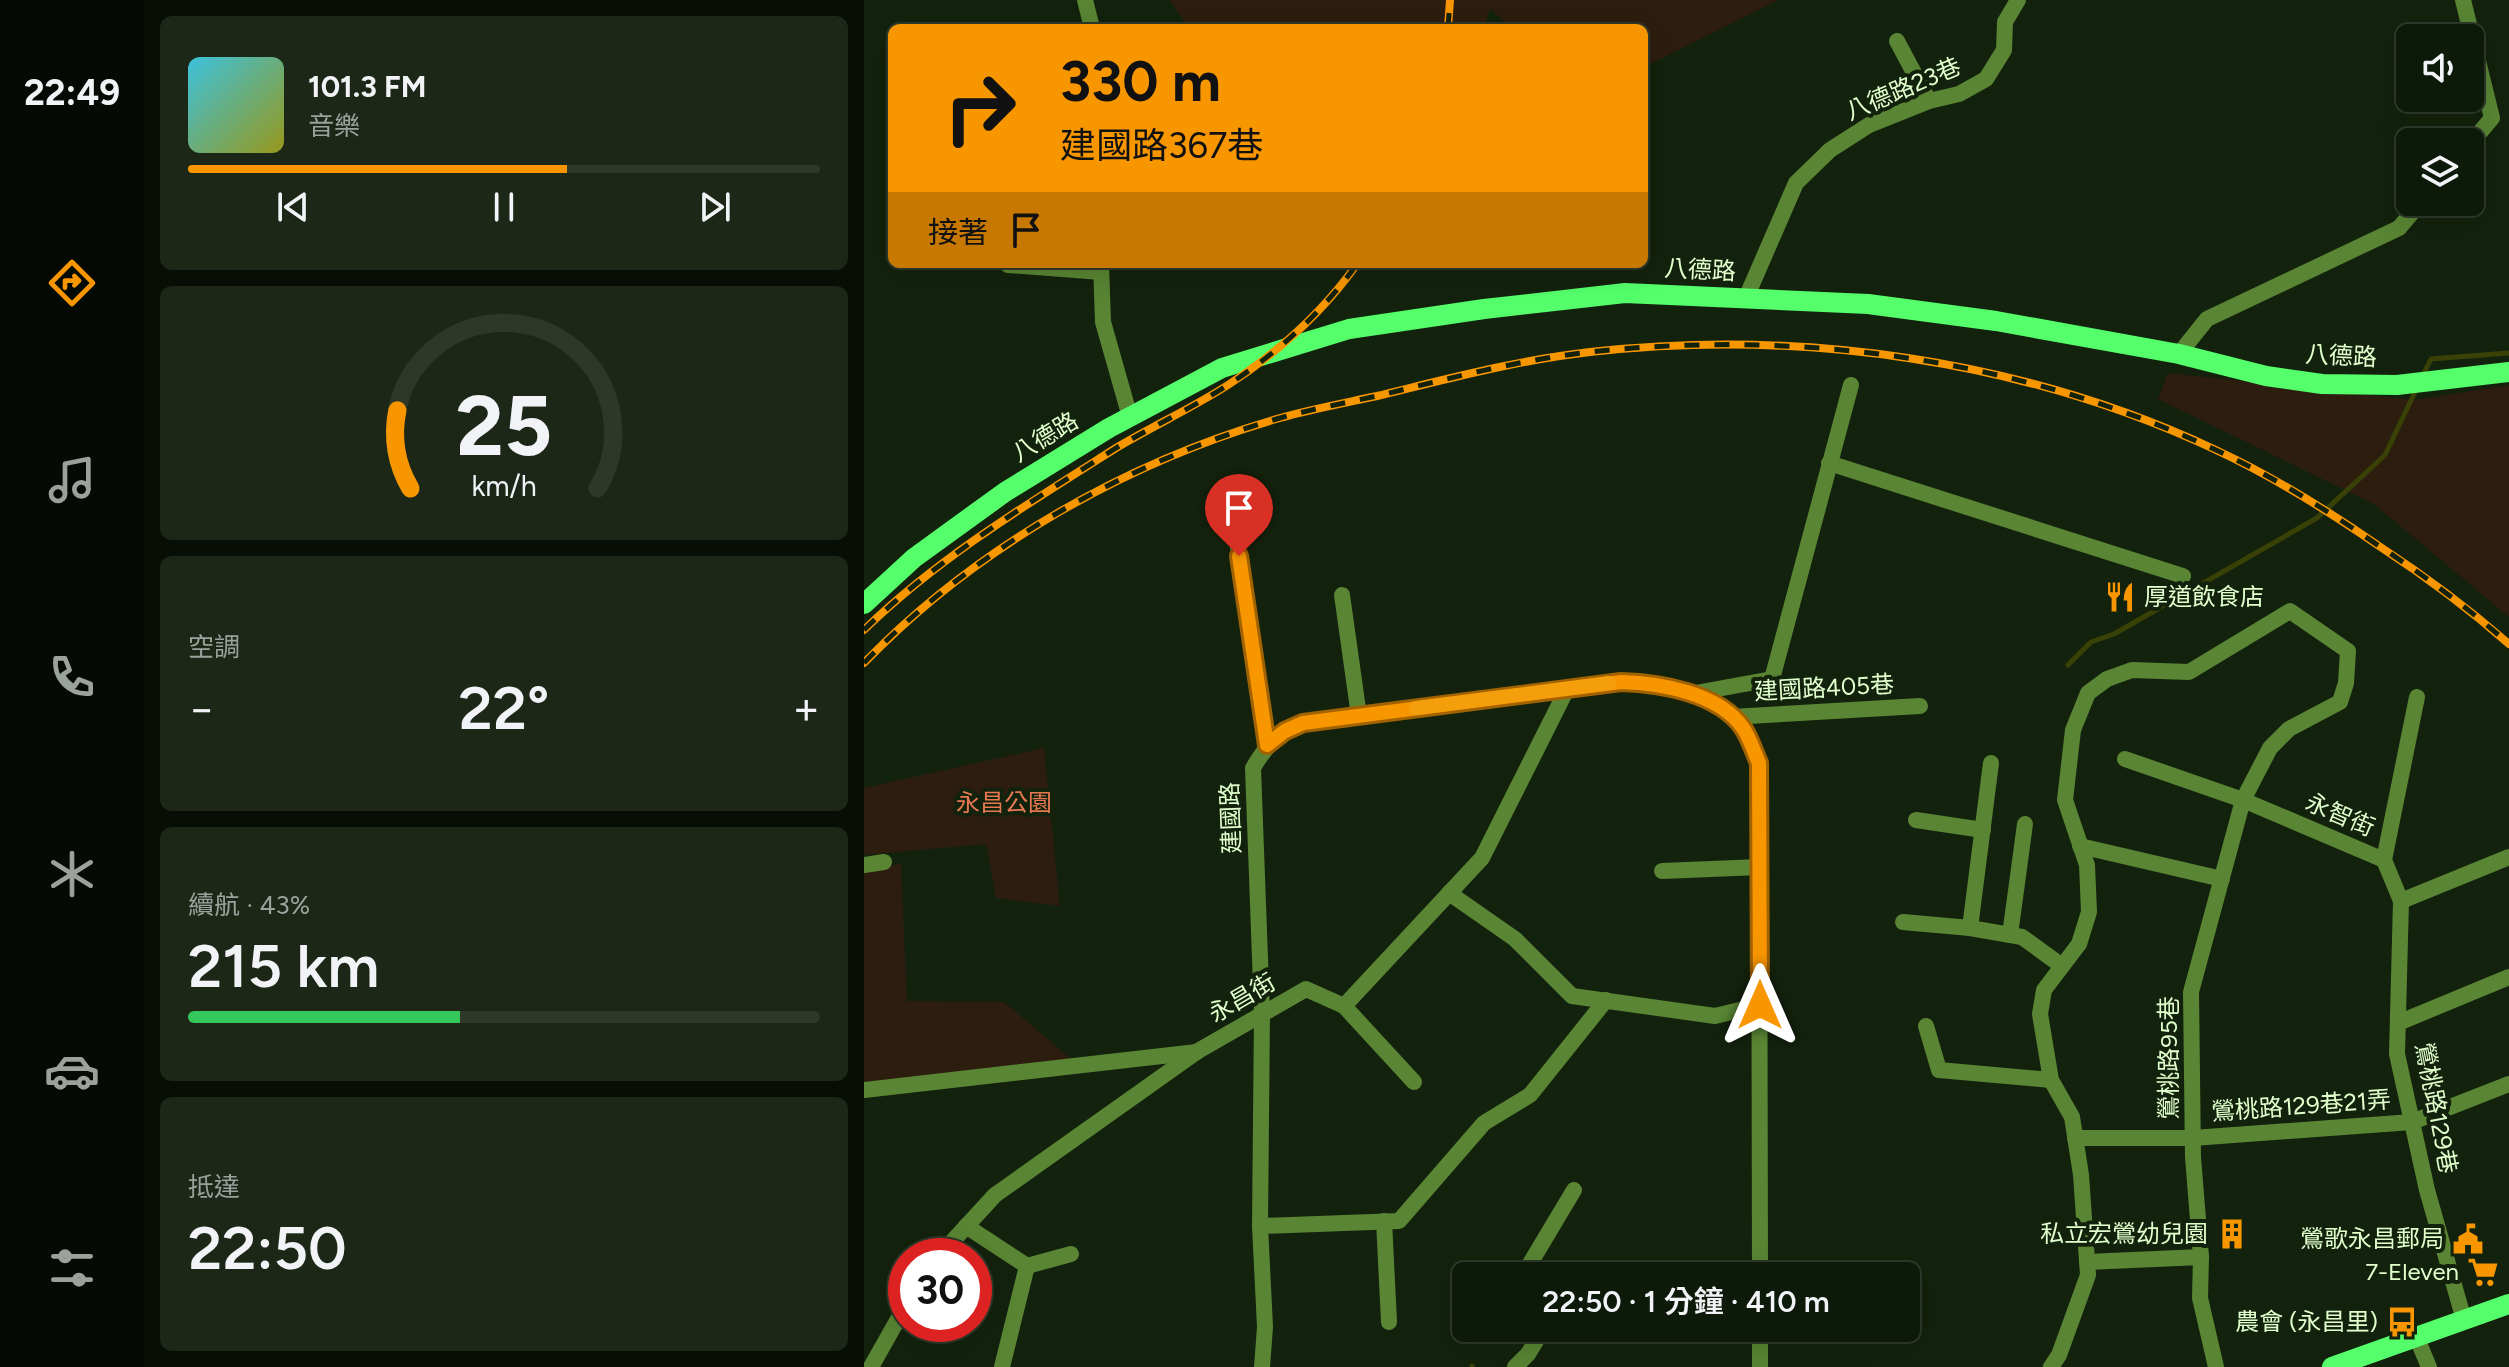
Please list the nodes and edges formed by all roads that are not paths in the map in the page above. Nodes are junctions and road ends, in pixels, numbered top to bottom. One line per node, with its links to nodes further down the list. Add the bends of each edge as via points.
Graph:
1 (1085, 0): 4 (street)
2 (2018, 0): 6 (street, 八德路23巷, via 2005,22 2004,50 1986,79 1959,94)
3 (2463, 0): 7 (street, via 2492,118)
4 (1091, 24)
5 (1897, 41): 6 (street)
6 (1929, 101): 10 (street, 八德路23巷, via 1869,125 1830,150 1796,183)
7 (2484, 128)
8 (2409, 216): 11 (street, via 2399,228 2207,319)
9 (1101, 268): 14 (street, via 1103,322)
10 (1746, 298): 11 (main road, 八德路, via 1868,304); 14 (main road, 八德路, via 1625,293 1349,329 1222,368)
11 (2179, 354): 12 (main road, 八德路, via 2322,384 2397,385)
12 (2509, 372)
13 (1851, 385): 15 (street)
14 (1130, 417): 19 (main road, 八德路, via 1005,492 914,558)
15 (1829, 463): 17 (street); 21 (street, via 1772,679)
16 (1230, 493): 26 (street)
17 (2183, 576)
18 (1342, 595): 24 (street)
19 (864, 604)
20 (1567, 689): 21 (street, via 1657,683); 24 (street); 41 (street, via 1482,858)
21 (1690, 694): 25 (street)
22 (2417, 697): 35 (street)
23 (1920, 706): 25 (street, 建國路405巷)
24 (1359, 716): 26 (street, via 1303,723)
25 (1731, 717): 38 (street, via 1743,728 1759,763)
26 (1267, 745): 51 (street, 建國路, via 1253,768)
27 (2125, 759): 29 (street, 永智街)
28 (1991, 763): 32 (street)
29 (2243, 800): 33 (street, 鶯桃路95巷, via 2270,748 2289,729 2340,702 2346,683 2348,651 2290,611 2189,672 2132,670 2088,693 2073,730 2065,800); 35 (street, 永智街); 40 (street, 鶯桃路95巷)
30 (1916, 820): 32 (street)
31 (2025, 824): 45 (street)
32 (1983, 830): 44 (street)
33 (2080, 846): 40 (street); 46 (street, via 2087,865 2089,912 2079,944)
34 (2509, 857): 42 (street)
35 (2384, 860): 42 (street, 永智街)
36 (884, 862): 37 (street)
37 (864, 865)
38 (1760, 867): 39 (street); 49 (street)
39 (1662, 871)
40 (2222, 879): 61 (street, 鶯桃路95巷, via 2191,992)
41 (1449, 893): 48 (street, via 1515,939 1572,996); 50 (street)
42 (2401, 901): 52 (street, 鶯桃路129巷)
43 (1903, 922): 44 (street)
44 (1970, 928): 45 (street)
45 (2010, 935): 46 (street, via 2022,937)
46 (2062, 966): 55 (street, via 2044,990 2040,1014)
47 (2509, 977): 52 (street)
48 (1606, 1000): 49 (street, via 1715,1016); 63 (street, via 1530,1095 1484,1123 1399,1221)
49 (1760, 1005): 70 (street)
50 (1344, 1006): 51 (street, 永昌街, via 1306,989); 56 (street)
51 (1262, 1013): 54 (street, 永昌街); 65 (street, 建國路)
52 (2398, 1023): 59 (street, 鶯桃路129巷, via 2397,1054)
53 (1926, 1026): 55 (street, via 1939,1070)
54 (1198, 1051): 58 (street); 64 (street, 永昌街, via 995,1195)
55 (2051, 1080): 60 (street, via 2072,1117)
56 (1414, 1082)
57 (2509, 1084): 59 (street, 鶯桃路129巷21弄)
58 (864, 1090)
59 (2412, 1122): 61 (street, 鶯桃路129巷21弄); 74 (street, 鶯桃路129巷)
60 (2075, 1138): 61 (street, 鶯桃路129巷21弄); 71 (street)
61 (2193, 1138): 68 (street, 鶯桃路95巷)
62 (1574, 1190): 69 (street)
63 (1384, 1221): 65 (street); 75 (street)
64 (966, 1226): 66 (street, 永昌街); 72 (street)
65 (1260, 1226): 83 (street, 建國路)
66 (955, 1238)
67 (1071, 1254): 72 (street)
68 (2201, 1257): 71 (street); 87 (street, 鶯桃路95巷, via 2200,1298)
69 (1531, 1262)
70 (1760, 1262)
71 (2087, 1262): 86 (street, via 2088,1275)
72 (1027, 1266): 82 (street)
73 (2509, 1304): 74 (main road)
74 (2464, 1320): 76 (main road)
75 (1389, 1322)
76 (2416, 1336): 80 (main road); 88 (street)
77 (888, 1337): 81 (street)
78 (1535, 1342): 84 (street)
79 (1760, 1342): 85 (street)
80 (2338, 1366)
81 (871, 1367)
82 (1002, 1367)
83 (1262, 1367)
84 (1515, 1367)
85 (1760, 1367)
86 (2051, 1367)
87 (2216, 1367)
88 (2429, 1367)

